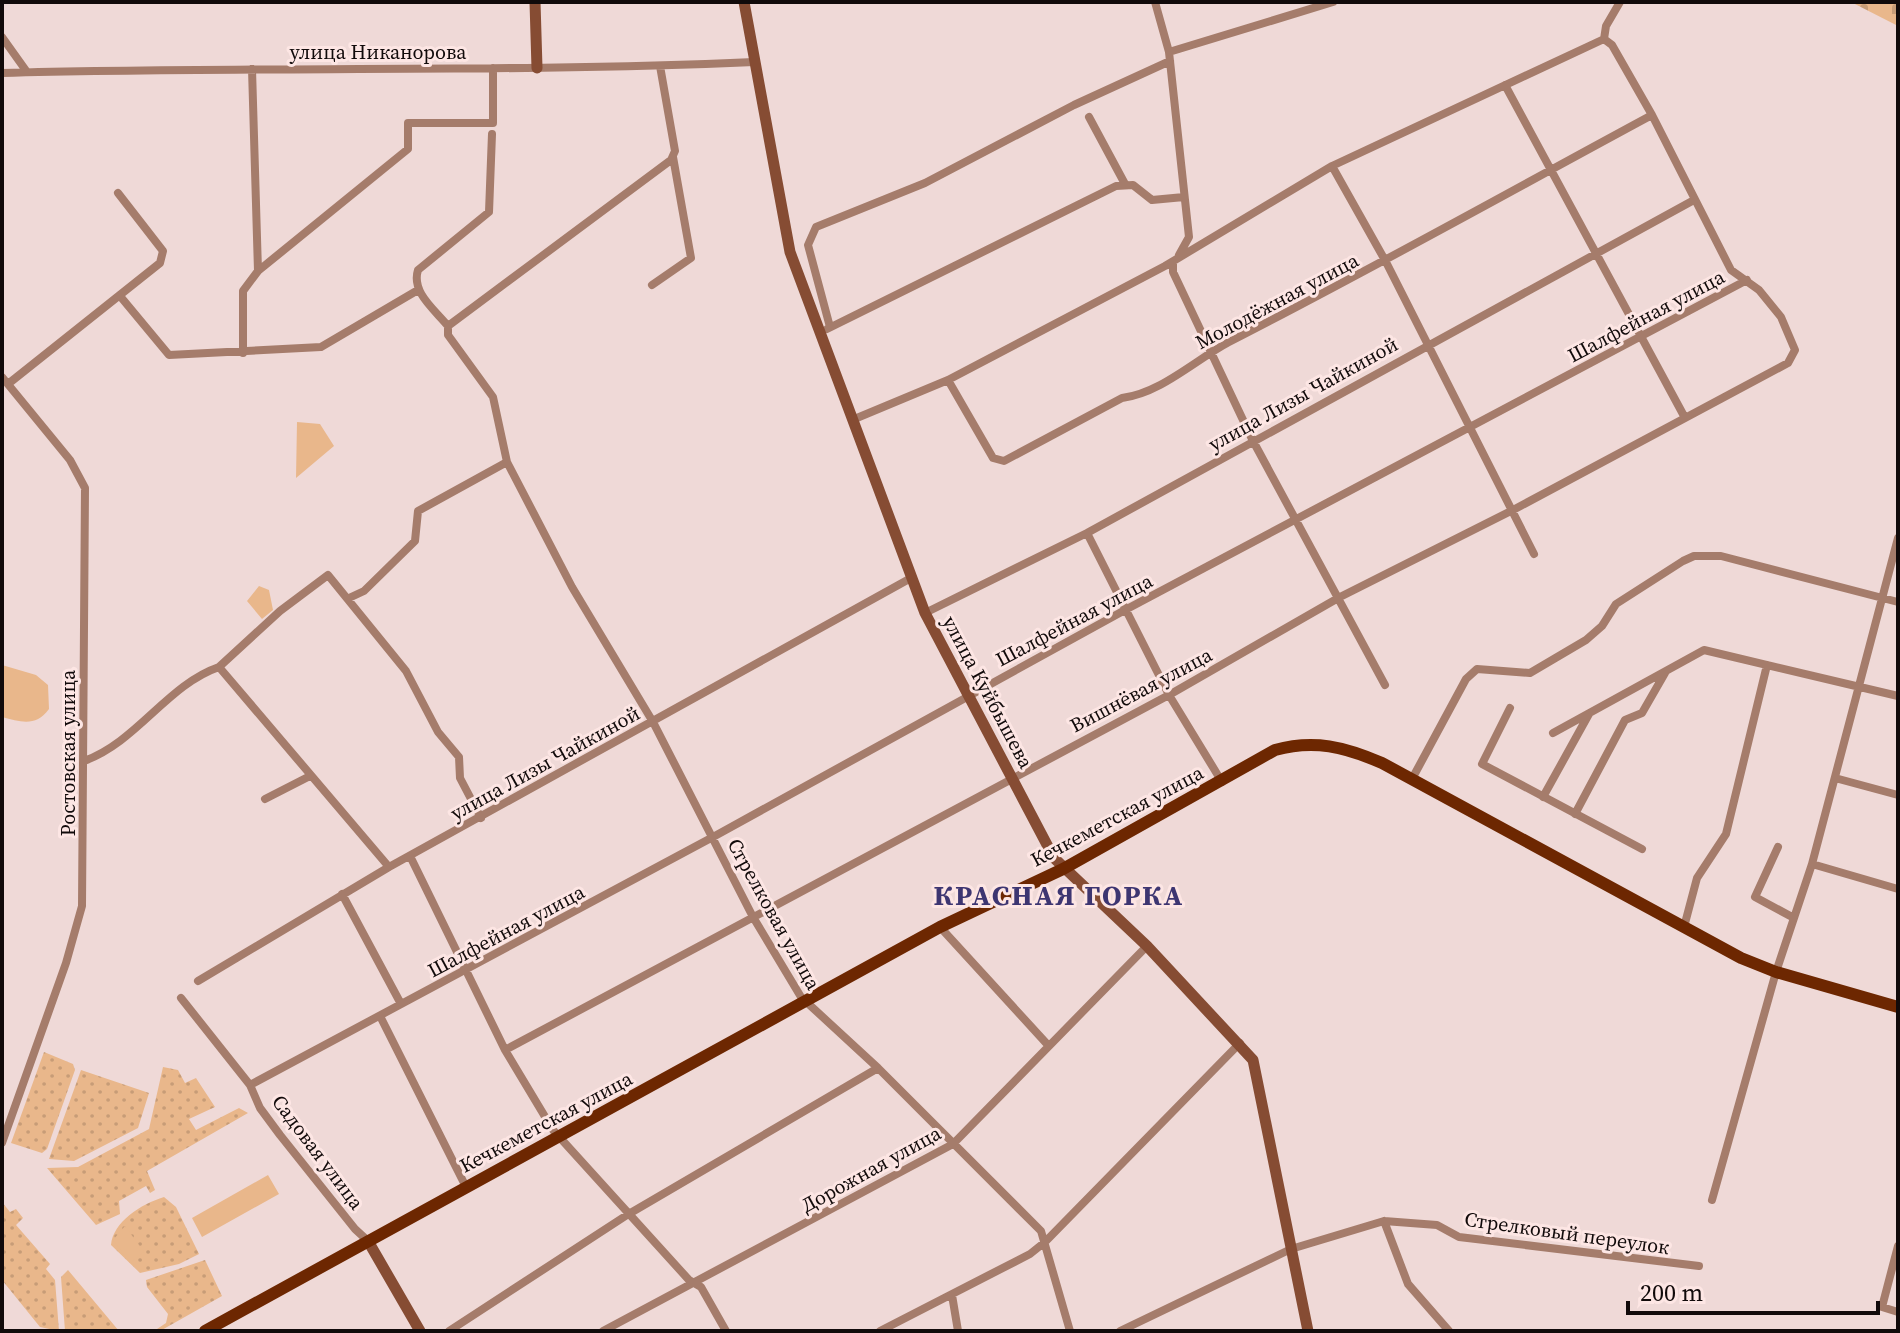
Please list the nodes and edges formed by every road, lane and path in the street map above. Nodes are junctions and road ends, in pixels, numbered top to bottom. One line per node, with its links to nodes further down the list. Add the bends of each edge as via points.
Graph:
1 (535, 2): 12 (main road)
2 (744, 2): 9 (main road, улица Куйбышева)
3 (1155, 2): 8 (street)
4 (1333, 2): 8 (street)
5 (1620, 2): 7 (street)
6 (2, 37): 14 (street)
7 (1604, 39): 16 (street); 17 (street)
8 (1169, 56): 25 (street); 36 (street, via 925,183 816,227 808,245)
9 (754, 62): 10 (street, улица Никанорова); 37 (main road, улица Куйбышева, via 790,252)
10 (660, 66): 12 (street, улица Никанорова); 20 (street)
11 (493, 68): 12 (street, улица Никанорова); 13 (street, улица Никанорова); 30 (street, via 493,123 408,123 408,149)
12 (537, 68)
13 (252, 69): 14 (street, улица Никанорова); 30 (street)
14 (27, 72): 15 (street, улица Никанорова)
15 (2, 73)
16 (1505, 85): 21 (street); 22 (street)
17 (1652, 115): 22 (street, Молодёжная улица); 26 (street)
18 (1089, 117): 23 (street)
19 (492, 134): 33 (street, via 489,212 418,270)
20 (674, 154): 32 (street, via 691,258); 35 (street)
21 (1332, 166): 28 (street); 29 (street)
22 (1551, 169): 27 (street); 28 (street, Молодёжная улица)
23 (1125, 184): 25 (street, via 1152,200); 36 (street)
24 (118, 193): 34 (street, via 163,251 160,263)
25 (1184, 197): 29 (street, via 1189,237)
26 (1694, 200): 27 (street, улица Лизы Чайкиной); 31 (street, via 1733,273)
27 (1596, 254): 38 (street); 39 (street, улица Лизы Чайкиной)
28 (1386, 262): 39 (street); 41 (street, Молодёжная улица)
29 (1169, 264): 41 (street); 42 (street)
30 (258, 271): 40 (street, via 243,291)
31 (1748, 279): 38 (street, Шалфейная улица); 44 (street, Вишнёвая улица, via 1781,317 1794,342 1792,360)
32 (652, 285)
33 (418, 290): 35 (street, Стрелковая улица); 40 (street, via 321,347)
34 (120, 296): 40 (street, via 169,355); 43 (street)
35 (448, 326): 48 (street, Стрелковая улица, via 448,335 493,397)
36 (830, 327): 37 (street)
37 (819, 333): 45 (main road, улица Куйбышева)
38 (1641, 338): 44 (street); 46 (street, Шалфейная улица)
39 (1427, 345): 46 (street); 47 (street, улица Лизы Чайкиной)
40 (243, 353)
41 (1209, 353): 42 (street, Молодёжная улица, via 1141,395 1122,398 1001,462 993,458); 47 (street)
42 (948, 380): 45 (street)
43 (5, 381): 73 (street, Ростовская улица, via 70,460 85,488)
44 (1684, 416): 49 (street, Вишнёвая улица)
45 (852, 420): 54 (main road, улица Куйбышева)
46 (1471, 426): 49 (street); 50 (street, Шалфейная улица)
47 (1252, 439): 50 (street); 51 (street, улица Лизы Чайкиной)
48 (507, 462): 56 (street, via 418,511 415,541 364,591); 71 (street, Стрелковая улица, via 572,587)
49 (1513, 510): 53 (street); 55 (street, Вишнёвая улица)
50 (1299, 519): 55 (street); 59 (street, Шалфейная улица)
51 (1087, 533): 59 (street); 60 (street, улица Лизы Чайкиной)
52 (1898, 538): 57 (street)
53 (1534, 554)
54 (911, 578): 60 (main road, улица Куйбышева); 71 (street, улица Лизы Чайкиной, via 659,714)
55 (1340, 597): 64 (street); 66 (street, Вишнёвая улица)
56 (349, 598): 62 (street, via 324,575); 83 (street, via 406,671 438,732 459,757 460,778)
57 (1882, 598): 58 (street); 65 (street); 77 (street, via 1721,556 1694,556 1616,604 1586,640 1530,673 1477,669 1466,679)
58 (1898, 602)
59 (1125, 610): 66 (street); 67 (street, Шалфейная улица)
60 (925, 613): 67 (main road, улица Куйбышева)
61 (1767, 665): 63 (street, via 1704,650); 65 (street); 96 (street, via 1726,834 1697,878)
62 (219, 667): 73 (street, via 177,694 109,752); 74 (street)
63 (1667, 670): 70 (street); 82 (street, via 1642,713 1625,720)
64 (1385, 685)
65 (1859, 685): 68 (street); 76 (street)
66 (1169, 695): 75 (street, Вишнёвая улица); 78 (street)
67 (967, 696): 75 (main road, улица Куйбышева); 84 (street, Шалфейная улица)
68 (1898, 696)
69 (1510, 708): 80 (street, via 1482,764)
70 (1589, 714): 72 (street); 80 (street)
71 (653, 722): 83 (street, улица Лизы Чайкиной); 84 (street, Стрелковая улица)
72 (1553, 733)
73 (84, 761): 112 (street, Ростовская улица, via 82,906)
74 (310, 776): 81 (street); 89 (street)
75 (1012, 777): 90 (main road, улица Куйбышева); 93 (street, Вишнёвая улица)
76 (1835, 778): 79 (street); 88 (street)
77 (1412, 779): 78 (main road, Кечкеметская улица, via 1352,749 1314,744 1275,750); 96 (main road, Кечкеметская улица)
78 (1222, 782): 90 (main road, Кечкеметская улица)
79 (1898, 795)
80 (1543, 797): 82 (street)
81 (265, 799)
82 (1575, 814): 86 (street)
83 (481, 818): 87 (street, улица Лизы Чайкиной)
84 (713, 837): 93 (street, Стрелковая улица); 98 (street, Шалфейная улица)
85 (1778, 847): 94 (street, via 1755,897)
86 (1642, 849)
87 (411, 858): 89 (street, улица Лизы Чайкиной); 98 (street)
88 (1812, 864): 91 (street); 94 (street)
89 (389, 867): 92 (street, улица Лизы Чайкиной)
90 (1063, 869): 95 (main road, Кечкеметская улица); 97 (main road, улица Куйбышева)
91 (1898, 889)
92 (342, 894): 100 (street, улица Лизы Чайкиной); 102 (street)
93 (753, 917): 103 (street, Стрелковая улица); 108 (street, Вишнёвая улица)
94 (1794, 918): 99 (street)
95 (940, 927): 103 (main road, Кечкеметская улица); 107 (street)
96 (1684, 927): 99 (main road, Кечкеметская улица)
97 (1147, 946): 106 (main road, улица Куйбышева); 107 (street, Дорожная улица)
98 (468, 970): 102 (street, Шалфейная улица); 108 (street)
99 (1776, 972): 104 (main road, Кечкеметская улица); 115 (street)
100 (198, 981)
101 (181, 998): 110 (street, Садовая улица)
102 (401, 1004): 105 (street, Шалфейная улица)
103 (806, 1004): 109 (street, Стрелковая улица); 111 (main road, Кечкеметская улица)
104 (1898, 1007)
105 (380, 1016): 110 (street, Шалфейная улица); 114 (street)
106 (1240, 1043): 119 (street); 121 (main road, улица Куйбышева, via 1253,1060)
107 (1047, 1044): 113 (street, Дорожная улица)
108 (505, 1050): 111 (street)
109 (878, 1068): 113 (street, Стрелковая улица); 116 (street)
110 (250, 1085): 118 (street, Садовая улица, via 280,1135)
111 (561, 1138): 114 (main road, Кечкеметская улица); 116 (street)
112 (2, 1143)
113 (953, 1144): 119 (street, Стрелковая улица, via 1041,1231); 123 (street, Дорожная улица)
114 (466, 1187): 118 (main road, Кечкеметская улица)
115 (1712, 1200)
116 (627, 1215): 123 (street); 128 (street)
117 (1384, 1221): 121 (street, Стрелковый переулок); 122 (street, Стрелковый переулок, via 1437,1225 1459,1237); 136 (street, via 1408,1284)
118 (368, 1241): 126 (main road, Кечкеметская улица); 127 (main road, Садовая улица)
119 (1045, 1242): 124 (street); 133 (street, Стрелковая улица)
120 (1898, 1246): 125 (street, via 1882,1307)
121 (1291, 1249): 134 (street, Стрелковый переулок); 135 (main road, улица Куйбышева)
122 (1699, 1266)
123 (694, 1284): 129 (street, Дорожная улица); 130 (street, via 701,1287)
124 (952, 1295): 131 (street); 132 (street)
125 (1898, 1312)
126 (205, 1331)
127 (420, 1331)
128 (449, 1331)
129 (603, 1331)
130 (726, 1331)
131 (880, 1331)
132 (958, 1331)
133 (1070, 1331)
134 (1120, 1331)
135 (1308, 1331)
136 (1449, 1331)

